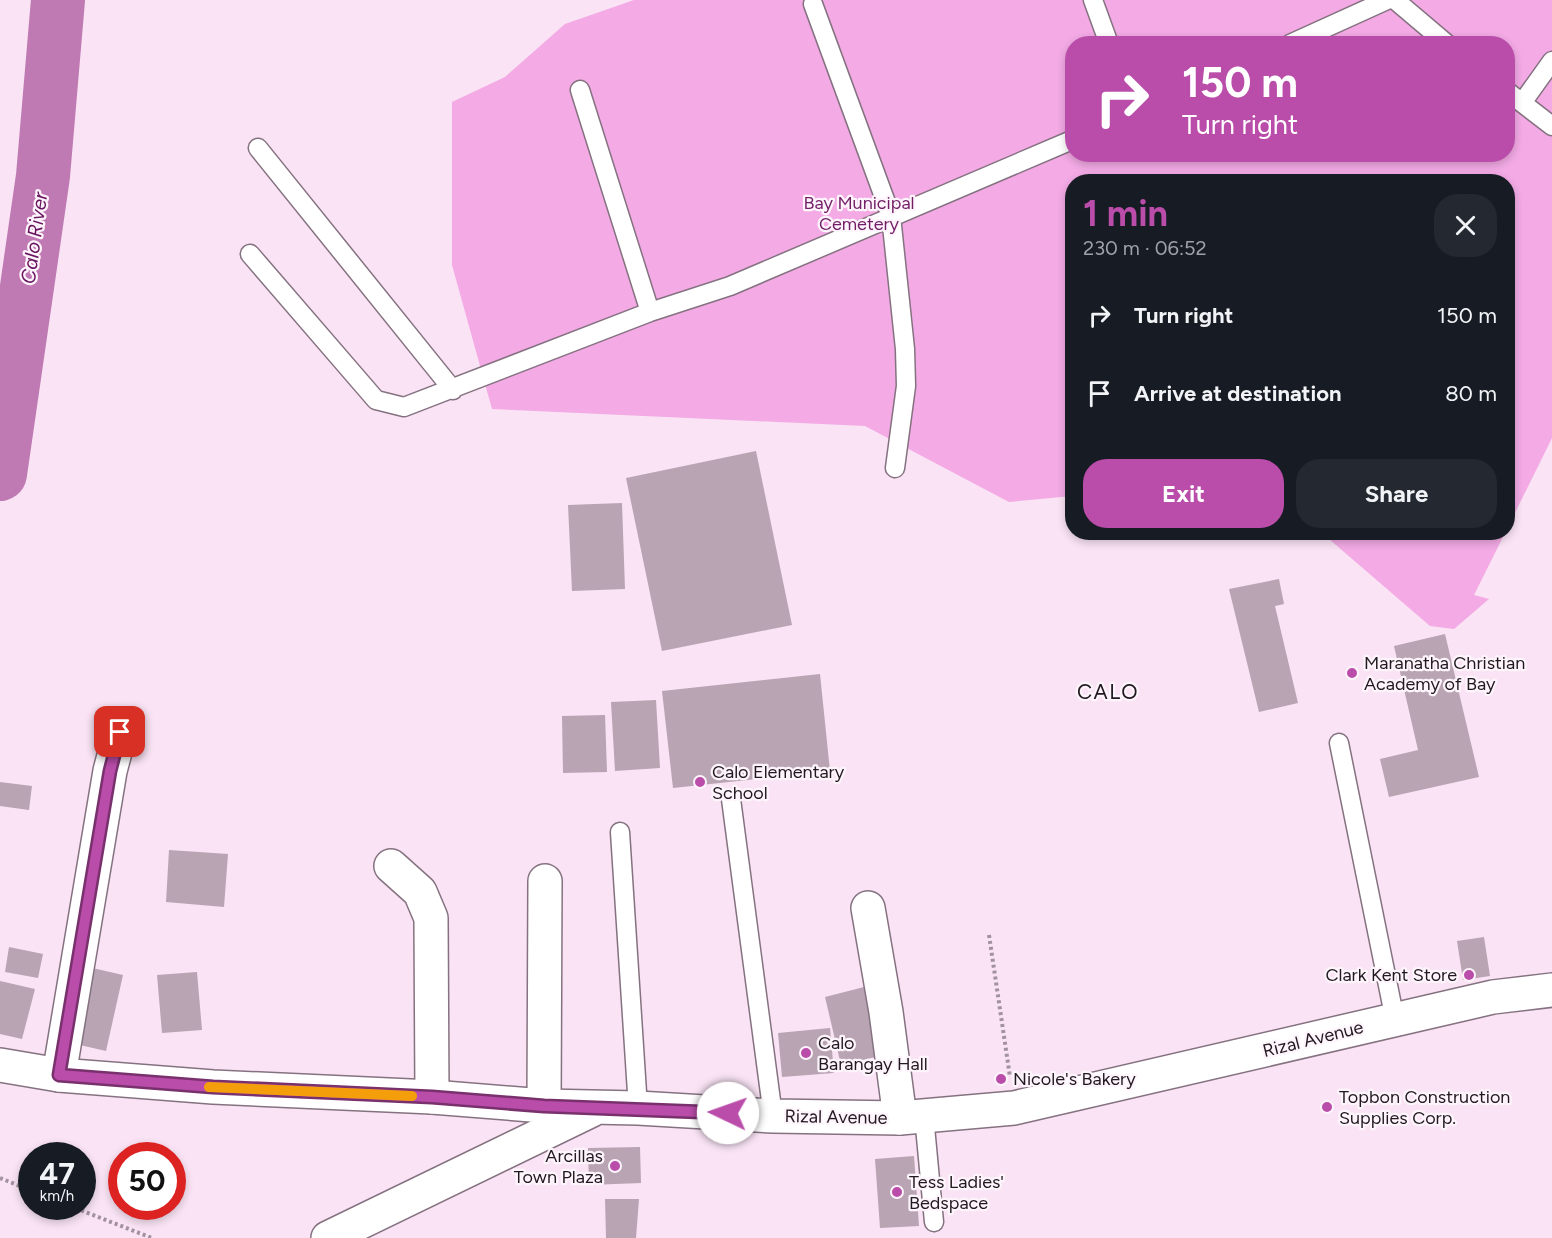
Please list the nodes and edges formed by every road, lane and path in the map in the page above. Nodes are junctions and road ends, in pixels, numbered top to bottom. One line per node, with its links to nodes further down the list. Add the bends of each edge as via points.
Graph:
1 (1093, 0): 5 (lane)
2 (1387, 0): 6 (lane)
3 (1395, 0): 7 (lane)
4 (813, 4): 15 (lane)
5 (1106, 36)
6 (1308, 36)
7 (1438, 36)
8 (1552, 61): 10 (lane)
9 (580, 90): 17 (lane)
10 (1515, 97)
11 (1515, 99): 12 (lane)
12 (1552, 126)
13 (1065, 143): 15 (lane)
14 (258, 148): 18 (lane)
15 (891, 216): 17 (lane, via 730,286); 19 (lane, via 906,386)
16 (250, 254): 18 (lane, via 376,400 404,407)
17 (650, 312): 18 (lane)
18 (453, 390)
19 (895, 468)
20 (120, 732): 31 (main road, via 110,771)
21 (1339, 743): 29 (lane)
22 (731, 799): 37 (lane)
23 (620, 832): 35 (lane)
24 (391, 866): 32 (main road, via 420,892 431,918)
25 (545, 881): 33 (main road)
26 (868, 908): 38 (main road, via 886,1012)
27 (989, 935): 36 (path)
28 (1552, 990): 29 (main road, Rizal Avenue, via 1493,997)
29 (1395, 1020): 36 (main road, Rizal Avenue)
30 (0, 1065): 31 (main road, Rizal Avenue)
31 (59, 1075): 32 (main road, Rizal Avenue)
32 (432, 1097): 33 (main road, Rizal Avenue)
33 (544, 1106): 34 (main road, Rizal Avenue)
34 (596, 1108): 35 (main road, Rizal Avenue); 44 (main road)
35 (638, 1108): 37 (main road, Rizal Avenue)
36 (1014, 1108): 38 (main road, Rizal Avenue)
37 (773, 1116): 38 (main road, Rizal Avenue)
38 (912, 1117): 42 (lane)
39 (0, 1178): 40 (path)
40 (18, 1185)
41 (96, 1216): 43 (path)
42 (934, 1222)
43 (152, 1238)
44 (328, 1238)

